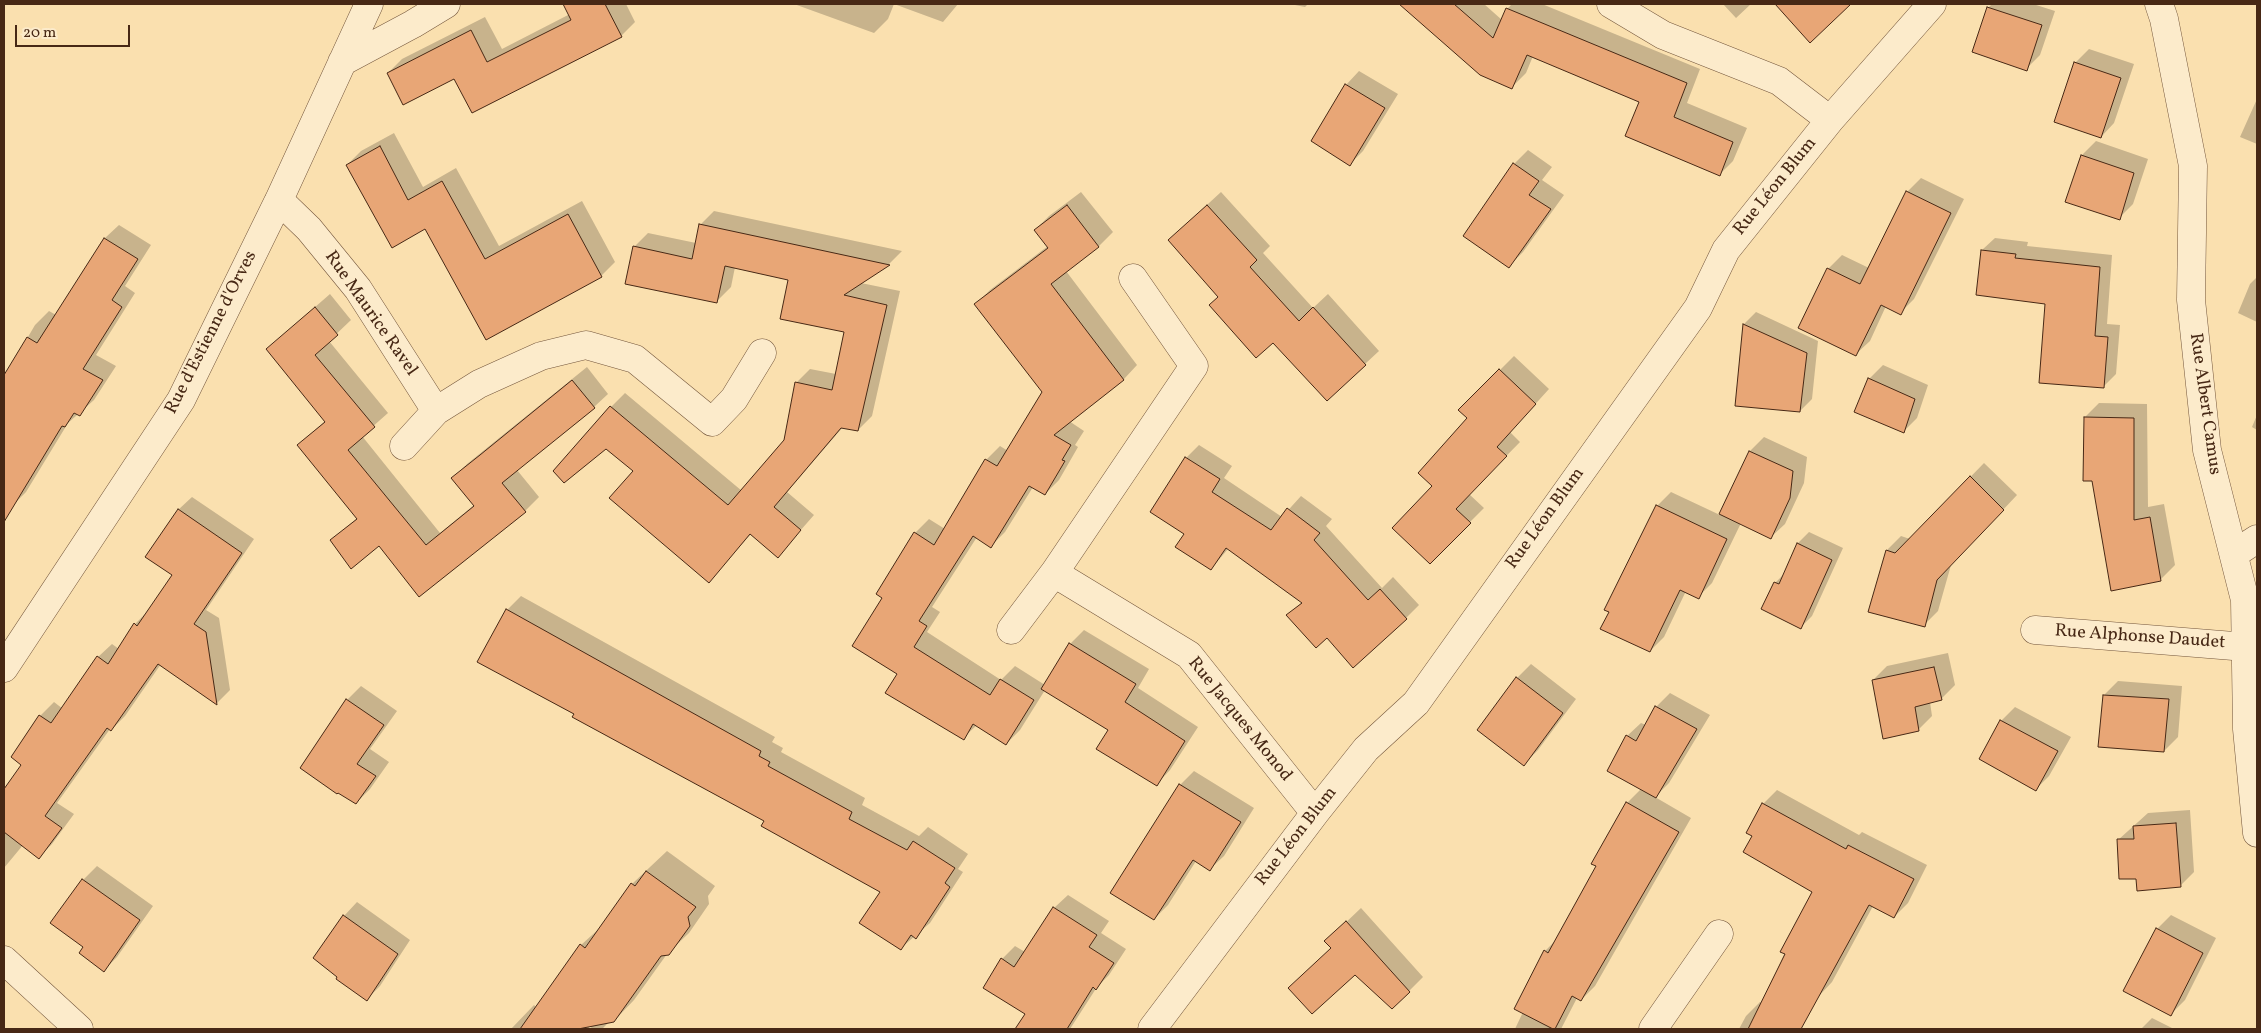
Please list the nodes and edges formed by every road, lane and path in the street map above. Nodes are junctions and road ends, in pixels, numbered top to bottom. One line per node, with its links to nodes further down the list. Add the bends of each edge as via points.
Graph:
1 (369, 4): 6 (street, Rue d'Estienne d'Orves)
2 (446, 4): 6 (street)
3 (1611, 4): 7 (street, via 1663,35 1779,81)
4 (1932, 4): 7 (street, Rue Léon Blum)
5 (2159, 4): 14 (street, Rue Albert Camus, via 2192,166 2191,300 2207,450)
6 (342, 62): 8 (street, Rue d'Estienne d'Orves)
7 (1830, 120): 21 (street, Rue Léon Blum, via 1726,250 1698,308 1416,703 1366,749)
8 (279, 200): 11 (street, Rue Maurice Ravel, via 309,229 358,289); 19 (street, Rue d'Estienne d'Orves, via 181,400)
9 (1133, 278): 15 (street, via 1194,366)
10 (762, 353): 11 (street, via 734,399 712,422 635,359 586,345 541,356 479,384)
11 (436, 411): 12 (street)
12 (404, 446)
13 (2257, 539): 14 (street)
14 (2234, 554): 18 (street, Rue Albert Camus, via 2245,600)
15 (1054, 573): 16 (street); 21 (street, Rue Jacques Monod, via 1189,655)
16 (1011, 630)
17 (2034, 630): 18 (street, Rue Alphonse Daudet)
18 (2246, 647): 20 (street, Rue Albert Camus)
19 (4, 668)
20 (2252, 682): 22 (street, Rue Albert Camus, via 2247,729)
21 (1315, 813): 26 (street, Rue Léon Blum)
22 (2257, 833)
23 (1719, 934): 27 (street)
24 (4, 960): 25 (street)
25 (79, 1029)
26 (1152, 1029)
27 (1653, 1029)

